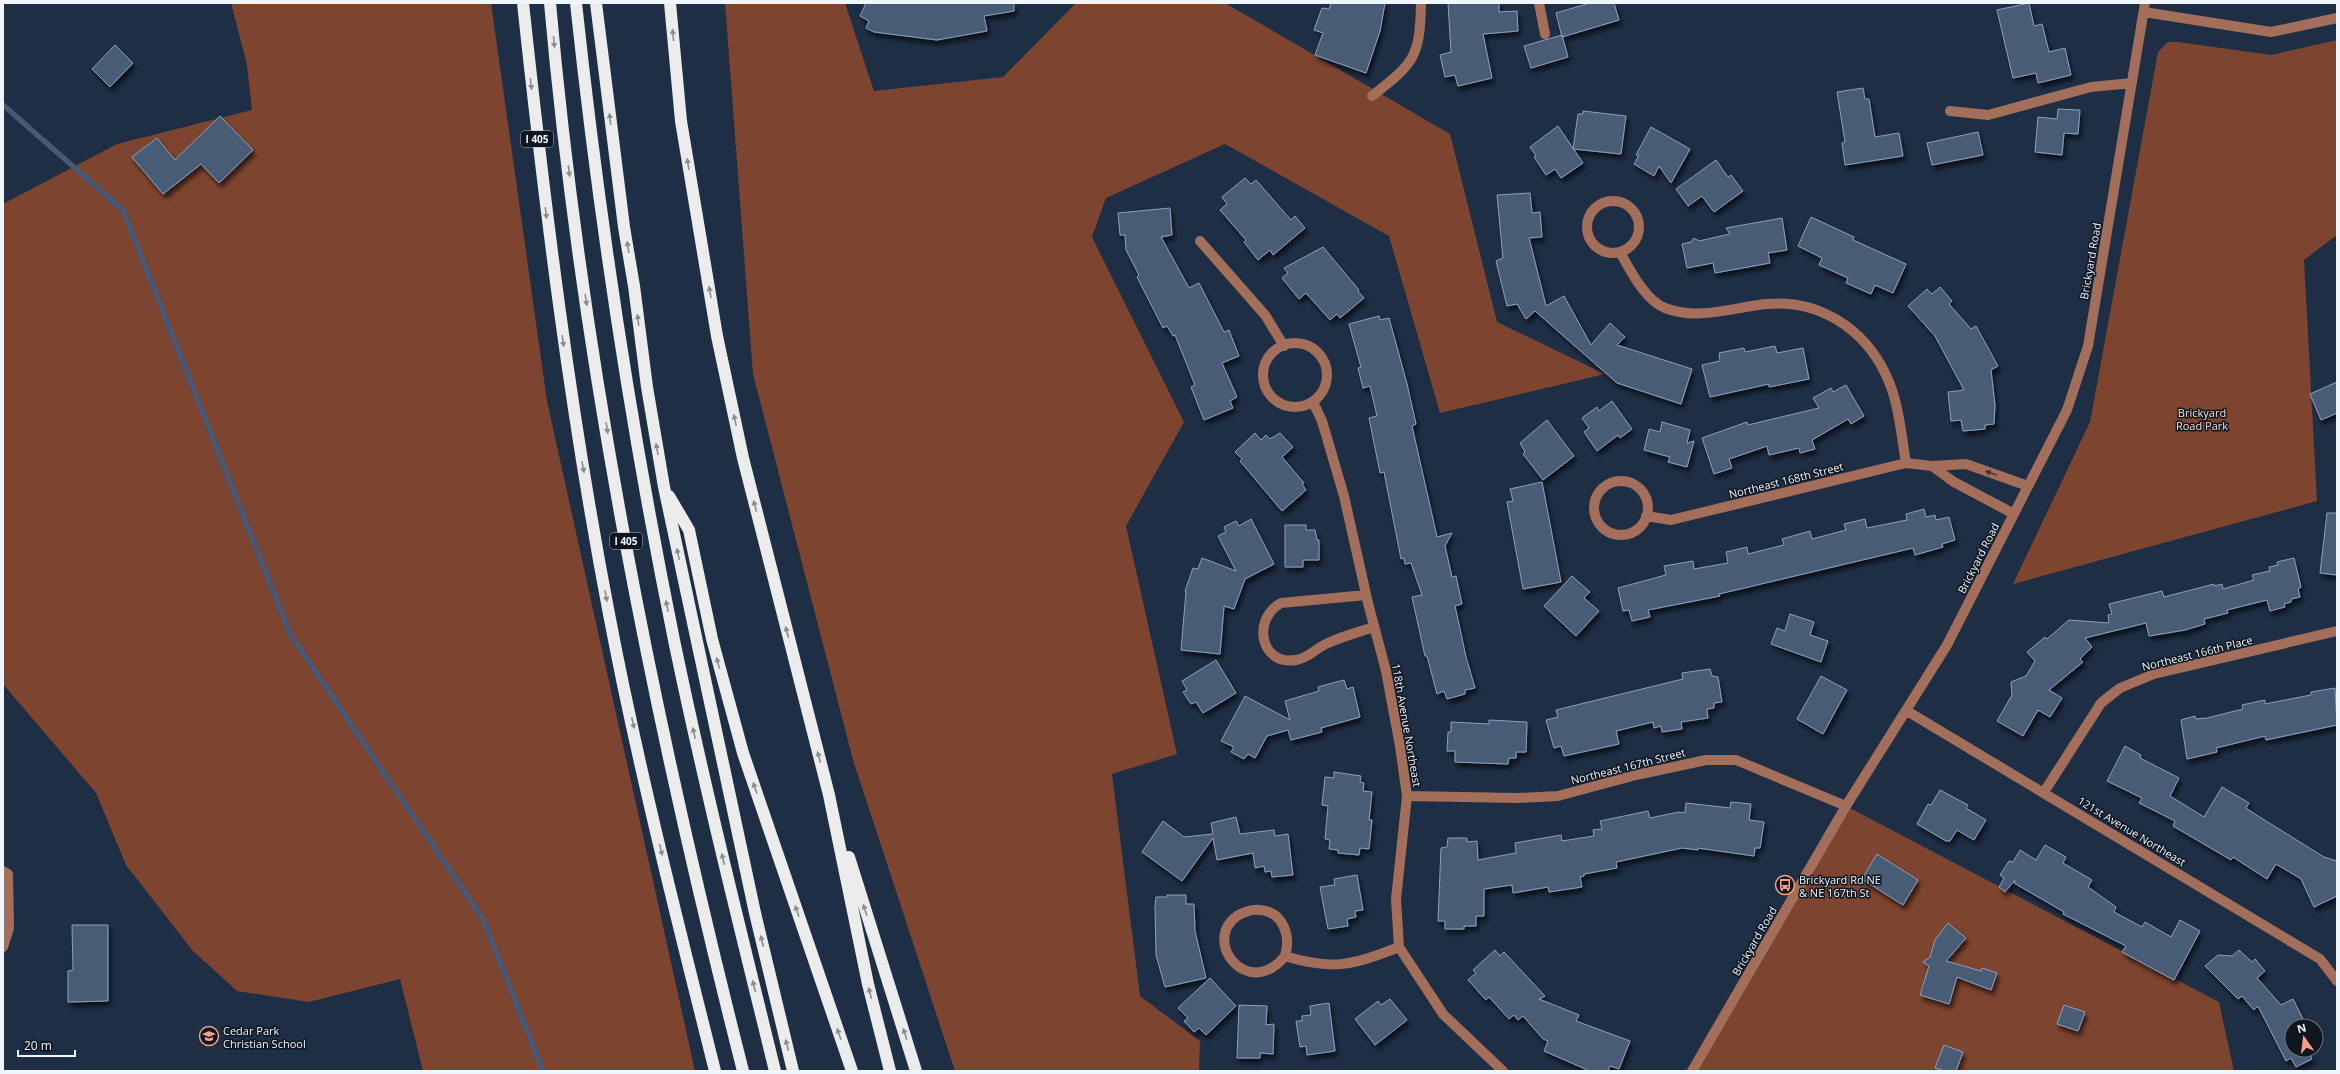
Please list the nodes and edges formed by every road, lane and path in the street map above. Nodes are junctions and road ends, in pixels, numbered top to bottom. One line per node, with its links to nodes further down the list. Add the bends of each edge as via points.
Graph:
1 (523, 3): 37 (highway, I 405, one-way to 37, via 553,274 576,429 608,607 670,890)
2 (550, 3): 38 (highway, I 405, one-way to 38, via 583,284 628,555 678,796)
3 (576, 3): 39 (highway, I 405, one-way to 3, via 703,776 645,492 614,300)
4 (596, 3): 21 (highway, one-way to 4, via 646,387)
5 (670, 3): 29 (highway, one-way to 5, via 745,466 717,336 681,121)
6 (1421, 3): 12 (street, via 1420,32 1414,56 1399,74)
7 (1539, 3): 10 (street)
8 (2145, 8): 9 (street, via 2271,32); 11 (street, Brickyard Road)
9 (2337, 18)
10 (1545, 34)
11 (2132, 83): 13 (street, via 2090,87 1988,115); 20 (street, Brickyard Road, via 2088,346 2067,410)
12 (1372, 96)
13 (1950, 111)
14 (1200, 241): 16 (street, via 1265,315)
15 (1620, 252): 15 (street, via 1634,243 1639,228 1638,220 1635,212 1626,204 1606,202 1599,205 1589,218 1588,234 1604,252); 18 (street, via 1635,280 1663,308 1706,313 1766,304 1793,303 1825,312 1852,328 1886,374 1894,399)
16 (1284, 346): 17 (street, via 1304,344 1312,348 1324,361 1327,379 1322,392); 17 (street, via 1271,355 1266,363 1266,389 1278,402 1287,406 1305,406)
17 (1313, 402): 24 (street, 118th Avenue Northeast, via 1322,421 1344,496)
18 (1906, 463): 19 (street, Northeast 168th Street); 23 (street, Northeast 168th Street, via 1671,520)
19 (1932, 466): 20 (street, Northeast 168th Street, one-way to 19, via 1966,464); 22 (street, Northeast 168th Street, via 1954,482)
20 (2028, 486): 22 (street, Brickyard Road)
21 (664, 487): 40 (highway, one-way to 21, via 755,913); 41 (highway, one-way to 21, via 743,754 712,639 689,530)
22 (2014, 514): 27 (street, Brickyard Road, via 1948,645)
23 (1646, 516): 23 (street, via 1646,499 1642,492 1628,482 1612,482 1598,493 1593,508 1599,524 1612,534 1629,534 1640,527)
24 (1366, 595): 25 (street, 118th Avenue Northeast); 25 (street, via 1281,603 1274,607 1264,620 1263,635 1270,651 1293,661 1310,655 1327,643)
25 (1374, 627): 30 (street, 118th Avenue Northeast, via 1386,671)
26 (2337, 631): 28 (street, Northeast 166th Place, via 2154,674 2120,688 2101,702)
27 (1907, 711): 28 (street, 121st Avenue Northeast); 31 (street, Brickyard Road)
28 (2044, 792): 36 (street, 121st Avenue Northeast, via 2320,959)
29 (829, 795): 42 (highway, one-way to 29, via 868,984); 43 (highway, one-way to 29)
30 (1406, 796): 31 (street, Northeast 167th Street, via 1558,796 1698,761 1736,760); 34 (street, 118th Avenue Northeast, via 1396,899)
31 (1846, 806): 45 (street, Brickyard Road)
32 (3, 871): 33 (street, via 8,874 9,928)
33 (3, 947)
34 (1399, 947): 35 (street, via 1367,960 1340,966 1303,962); 44 (street, 118th Avenue Northeast, via 1443,1014)
35 (1285, 956): 35 (street, via 1288,937 1282,923 1271,913 1252,910 1234,919 1228,927 1225,936 1228,956 1242,970 1261,973 1271,970)
36 (2336, 975)
37 (715, 1071)
38 (743, 1071)
39 (775, 1071)
40 (793, 1071)
41 (852, 1071)
42 (890, 1071)
43 (916, 1071)
44 (1503, 1071)
45 (1692, 1071)

